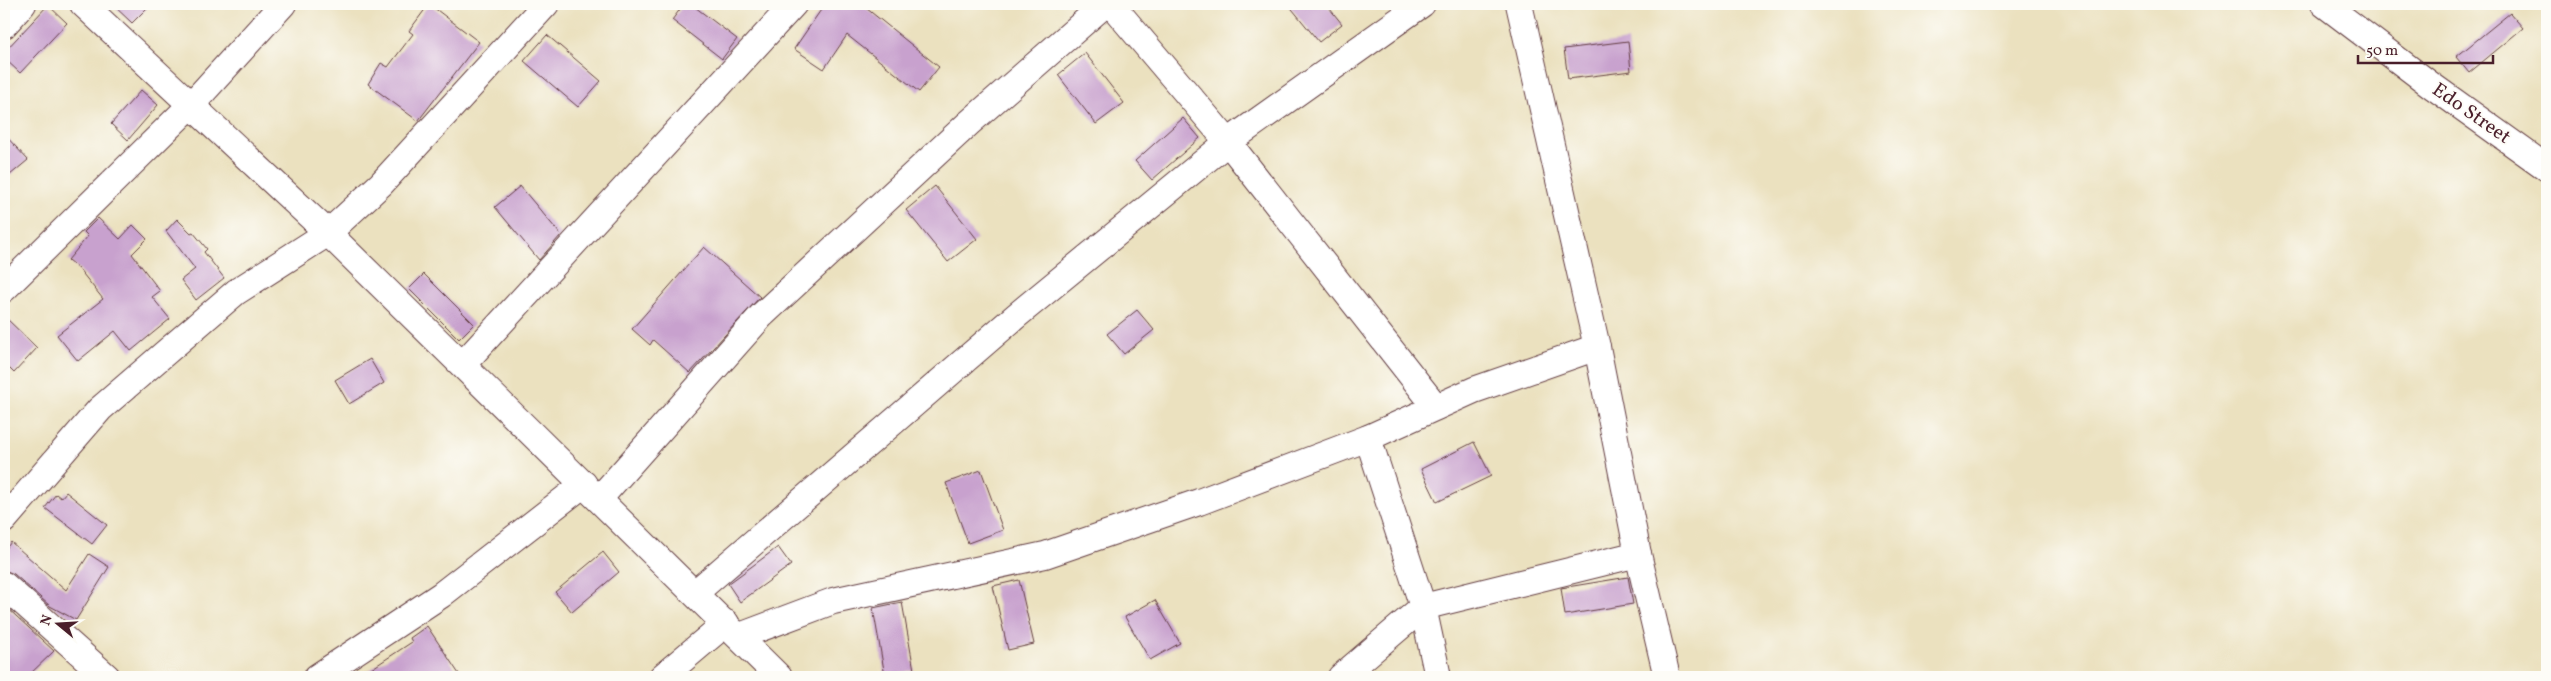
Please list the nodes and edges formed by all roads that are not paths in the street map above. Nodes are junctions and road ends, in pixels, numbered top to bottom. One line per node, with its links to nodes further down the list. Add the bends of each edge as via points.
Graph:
1 (23, 4): 11 (street)
2 (83, 4): 12 (street)
3 (283, 4): 12 (street)
4 (546, 4): 15 (street, via 415,149)
5 (794, 4): 18 (street)
6 (1105, 4): 21 (street, via 968,123 761,316)
7 (1111, 4): 13 (street)
8 (1422, 4): 13 (street)
9 (1519, 4): 17 (street)
10 (2324, 4): 14 (street, Edo Street, via 2430,86)
11 (4, 25)
12 (192, 104): 15 (street); 16 (street)
13 (1228, 142): 19 (street); 25 (street, via 1016,316)
14 (2547, 168)
15 (328, 233): 18 (street); 22 (street, via 236,292 100,409)
16 (4, 289)
17 (1596, 347): 19 (street, via 1474,390); 23 (street)
18 (463, 364): 21 (street)
19 (1436, 407): 20 (street)
20 (1368, 438): 26 (street); 27 (street, via 1199,502 1045,554 833,601)
21 (592, 491): 25 (street); 29 (street)
22 (4, 520)
23 (1638, 554): 26 (street); 34 (street)
24 (4, 585): 28 (street)
25 (695, 592): 27 (street)
26 (1423, 607): 32 (street); 33 (street)
27 (733, 629): 30 (street); 31 (street)
28 (106, 677)
29 (316, 677)
30 (662, 677)
31 (779, 677)
32 (1341, 677)
33 (1438, 677)
34 (1666, 677)

